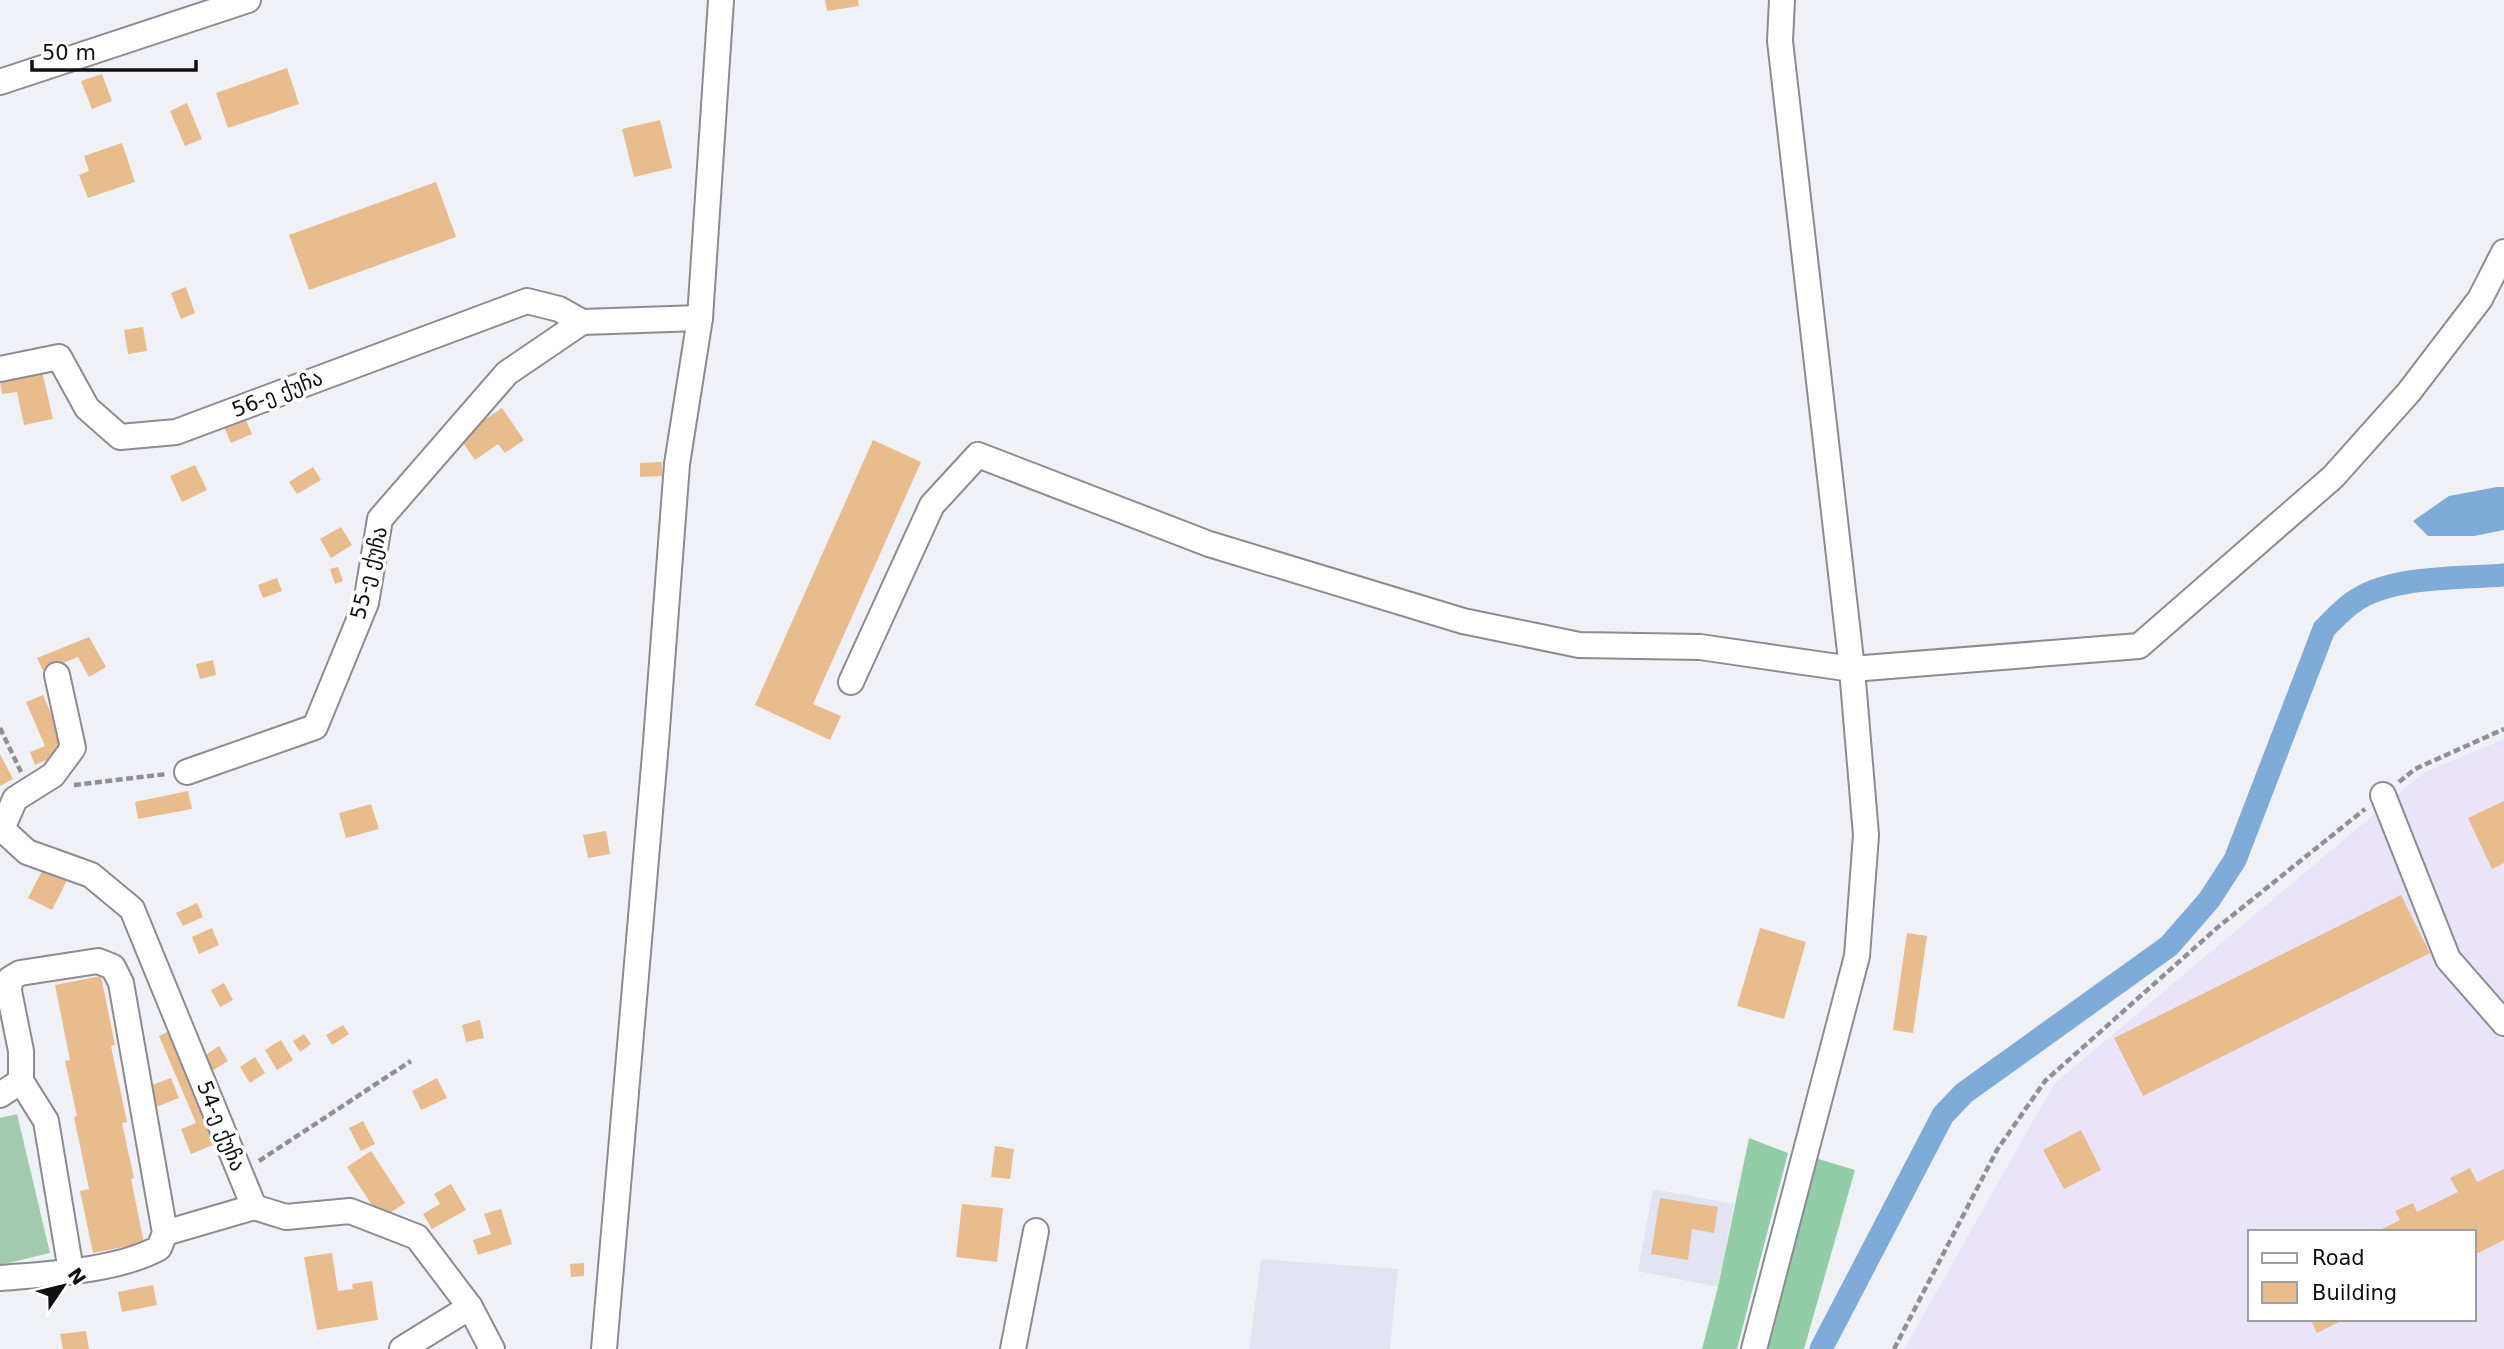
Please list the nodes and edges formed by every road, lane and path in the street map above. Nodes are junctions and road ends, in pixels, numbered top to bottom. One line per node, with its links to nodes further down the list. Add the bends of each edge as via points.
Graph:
1 (248, 0): 4 (street)
2 (722, 0): 6 (street)
3 (1782, 0): 9 (street, via 1780,41)
4 (0, 82)
5 (2504, 252): 9 (street, via 2480,299 2409,392 2333,477 2139,646)
6 (700, 318): 7 (street); 32 (street, via 677,464)
7 (582, 322): 8 (street, 56-ე ქუჩა, via 559,309 527,301 176,432 120,437 87,408 59,357); 14 (street, 55-ე ქუჩა, via 507,373 380,519 366,603 315,727)
8 (0, 369)
9 (1852, 669): 11 (street, via 1700,647 1579,645 1464,621 1209,544 978,455 932,505); 34 (street, via 1866,835 1857,956)
10 (57, 675): 16 (street, via 73,748 53,775)
11 (851, 682)
12 (0, 728): 16 (path)
13 (2504, 729): 17 (path, via 2415,769)
14 (187, 772): 15 (path)
15 (69, 785)
16 (30, 790): 18 (street, via 15,799)
17 (2383, 795): 19 (street, via 2448,959); 35 (path, via 2218,927 2045,1081 1997,1150)
18 (1, 827): 23 (street, 54-ე ქუჩა, via 27,852 91,875 132,909)
19 (2504, 1022)
20 (411, 1061): 23 (path)
21 (21, 1081): 22 (street); 26 (street, via 22,1051 10,979 20,973 98,961 113,967 121,983); 27 (street, via 46,1121)
22 (0, 1096)
23 (241, 1173): 24 (street, 54-ე ქუჩა)
24 (254, 1207): 26 (street); 29 (street, via 286,1217 350,1211 417,1237)
25 (1037, 1231): 33 (street)
26 (165, 1233): 27 (street, via 159,1248 142,1257)
27 (71, 1271): 28 (street)
28 (0, 1278)
29 (470, 1307): 30 (street); 31 (street)
30 (402, 1349)
31 (492, 1349)
32 (604, 1349)
33 (1013, 1349)
34 (1754, 1349)
35 (1894, 1349)

